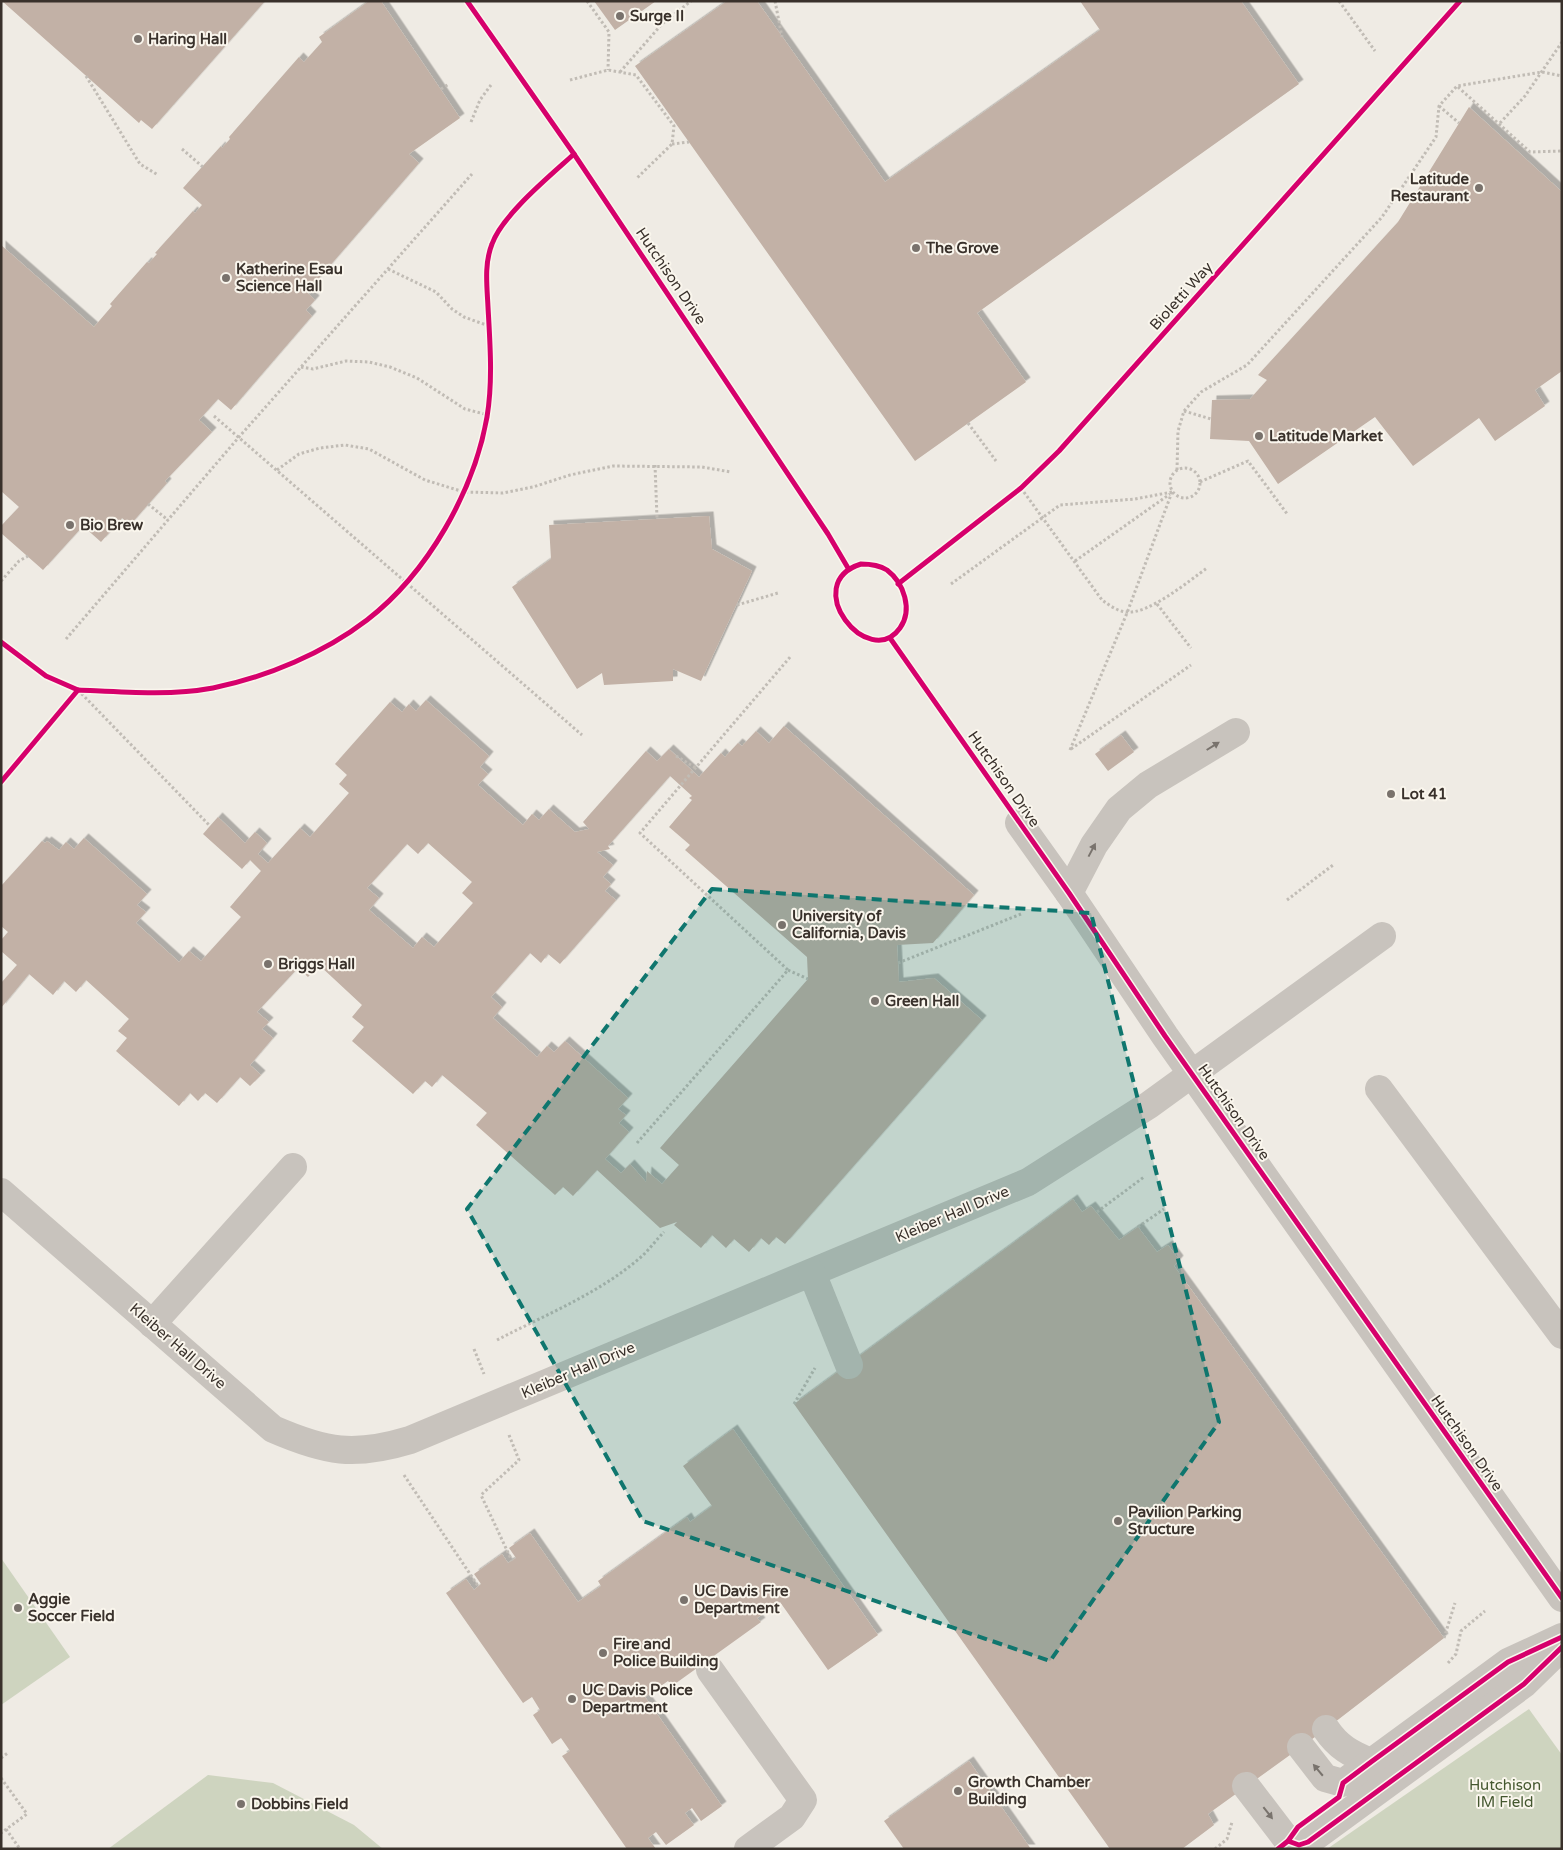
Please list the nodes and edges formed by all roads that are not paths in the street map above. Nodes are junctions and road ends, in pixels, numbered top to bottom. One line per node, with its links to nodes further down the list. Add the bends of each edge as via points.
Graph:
1 (1236, 732): 3 (street, one-way to 1, via 1094,845 1119,809 1148,785)
2 (1019, 823): 3 (street, Hutchison Drive)
3 (1069, 893): 5 (street, Hutchison Drive)
4 (1382, 936): 5 (street, Kleiber Hall Drive)
5 (1192, 1073): 9 (street, Kleiber Hall Drive, via 1086,1147 1028,1182); 13 (street, Hutchison Drive)
6 (1379, 1088): 11 (street)
7 (293, 1167): 10 (street)
8 (1, 1192): 10 (street, Kleiber Hall Drive)
9 (812, 1273): 10 (street, Kleiber Hall Drive, via 410,1440 388,1447 349,1452 310,1445 273,1429); 12 (street)
10 (152, 1324)
11 (1562, 1335)
12 (849, 1365)
13 (1562, 1598)
14 (1562, 1637): 19 (street, via 1508,1662)
15 (1562, 1647): 20 (street, one-way to 15, via 1288,1841 1299,1845 1308,1842 1524,1684)
16 (710, 1670): 21 (street, via 803,1800 792,1817)
17 (1326, 1729): 19 (street, via 1334,1742 1347,1752)
18 (1301, 1747): 19 (street, one-way to 18, via 1343,1783 1332,1782 1325,1778)
19 (1371, 1762)
20 (1246, 1786)
21 (748, 1849)

